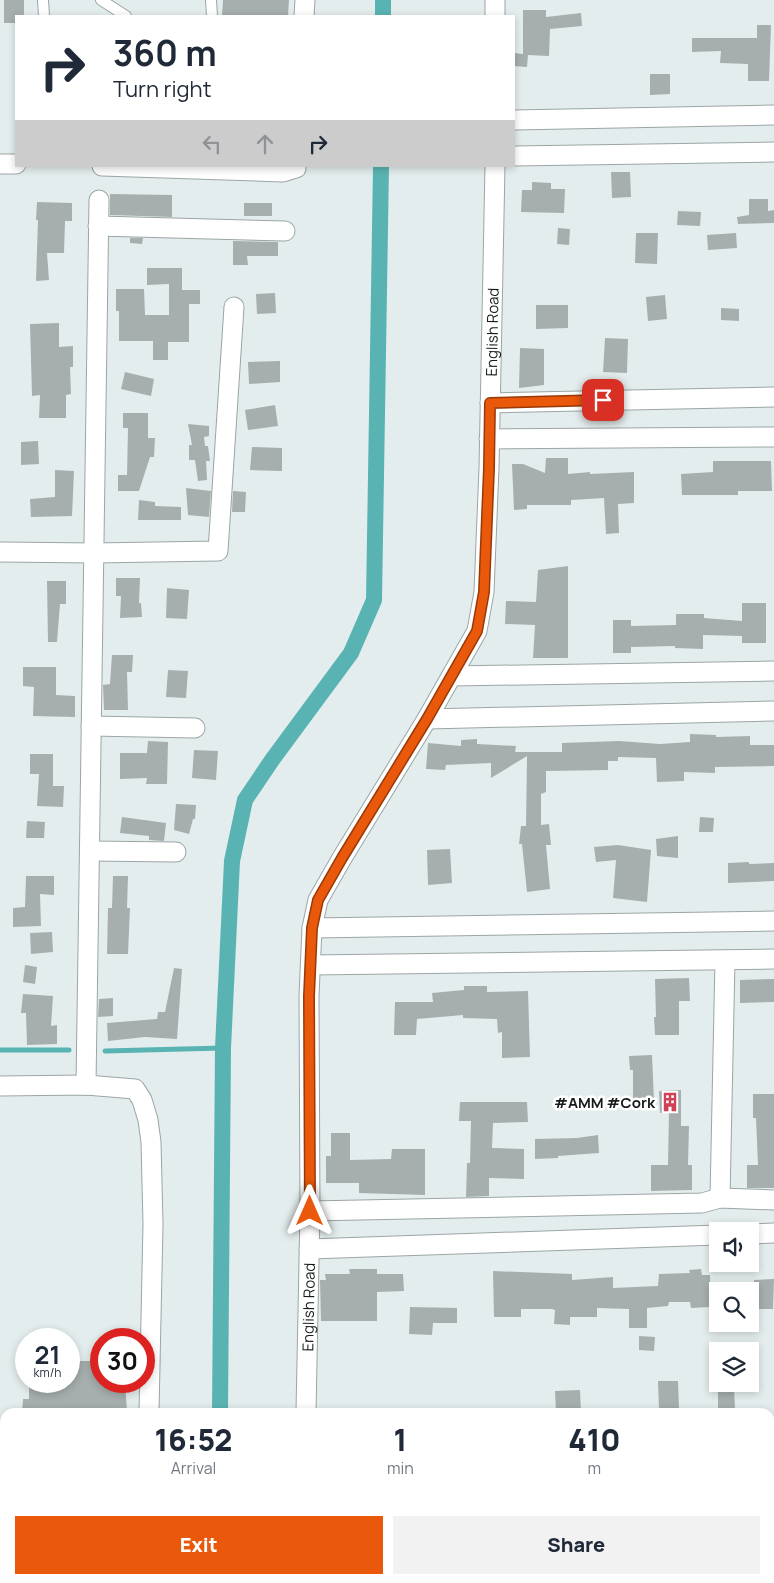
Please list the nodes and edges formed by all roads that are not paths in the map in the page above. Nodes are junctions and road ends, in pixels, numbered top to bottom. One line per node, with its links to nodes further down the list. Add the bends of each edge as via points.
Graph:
1 (43, 0): 6 (lane)
2 (101, 0): 7 (lane)
3 (211, 0): 8 (lane)
4 (305, 0): 9 (street)
5 (495, 0): 10 (street)
6 (44, 15)
7 (124, 15)
8 (212, 15)
9 (304, 15)
10 (495, 15)
11 (774, 116): 12 (street)
12 (515, 120)
13 (774, 152): 14 (street)
14 (515, 156)
15 (0, 164): 16 (street)
16 (15, 164)
17 (132, 167): 18 (street, via 283,172)
18 (296, 167)
19 (495, 167): 25 (street, English Road)
20 (99, 200): 21 (street)
21 (98, 226): 22 (street); 29 (street)
22 (286, 230)
23 (234, 307): 29 (street, via 218,551)
24 (774, 397): 25 (street)
25 (490, 403): 27 (street, English Road)
26 (774, 437): 27 (street)
27 (489, 439): 31 (street, English Road, via 484,592 477,631)
28 (0, 552): 29 (street)
29 (94, 553): 34 (street)
30 (774, 671): 31 (street)
31 (452, 676): 33 (street, English Road)
32 (774, 711): 33 (street)
33 (427, 719): 39 (street, English Road, via 318,900)
34 (92, 726): 35 (street); 36 (street)
35 (195, 728)
36 (90, 852): 37 (street); 43 (street)
37 (176, 852)
38 (774, 921): 39 (street)
39 (312, 928): 42 (street, English Road)
40 (774, 959): 41 (street)
41 (725, 960): 42 (street); 45 (street)
42 (311, 965): 47 (street, English Road)
43 (86, 1085): 44 (street); 52 (street, via 135,1089 148,1120 153,1224)
44 (0, 1086)
45 (720, 1198): 46 (street); 47 (street, via 702,1203)
46 (774, 1200)
47 (310, 1211): 51 (street, English Road)
48 (774, 1233): 49 (street)
49 (759, 1234)
50 (709, 1235): 51 (street)
51 (308, 1249): 53 (street, English Road)
52 (149, 1408)
53 (306, 1408)

